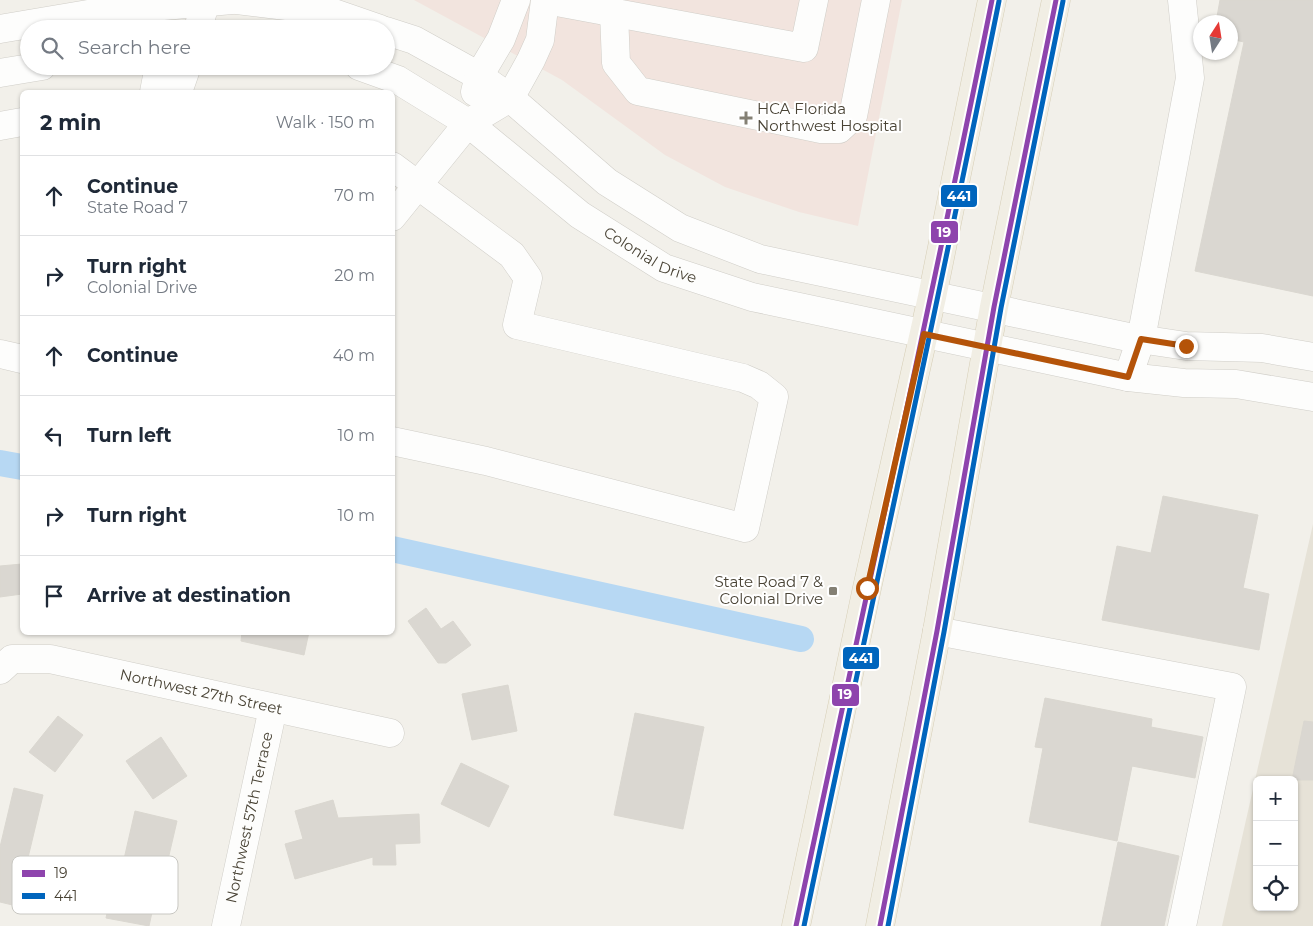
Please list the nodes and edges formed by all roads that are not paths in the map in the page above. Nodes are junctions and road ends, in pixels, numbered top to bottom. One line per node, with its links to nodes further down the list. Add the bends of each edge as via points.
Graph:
1 (232, 0): 10 (street)
2 (237, 0): 15 (street, via 328,11)
3 (516, 0): 24 (street, via 501,39)
4 (546, 0): 12 (street); 27 (street, via 540,40)
5 (814, 0): 12 (street, via 804,48)
6 (876, 0): 12 (street, via 853,116 839,129 821,129 638,91 616,63)
7 (992, 0): 34 (main road)
8 (1056, 0): 35 (main road)
9 (1182, 0): 37 (street, via 1190,78)
10 (206, 1): 11 (street); 14 (street)
11 (158, 12): 13 (street, via 106,11)
12 (614, 13)
13 (53, 20)
14 (201, 20)
15 (354, 20)
16 (20, 26): 17 (street)
17 (0, 29)
18 (395, 34): 24 (street, via 414,40)
19 (20, 70): 20 (street)
20 (0, 74)
21 (157, 75): 25 (street)
22 (184, 75): 26 (street)
23 (384, 75): 29 (street, Colonial Drive, via 398,80)
24 (479, 76): 27 (street); 29 (street)
25 (154, 90)
26 (179, 90)
27 (510, 98): 29 (street); 34 (street, via 607,182 680,228 760,259)
28 (20, 122): 30 (street)
29 (468, 123): 32 (street); 36 (street, Colonial Drive, via 580,215 664,268 752,297)
30 (0, 126)
31 (395, 168): 32 (street)
32 (419, 185): 33 (street); 44 (street, via 512,255 528,278 517,325 743,378 774,397 745,528)
33 (395, 213)
34 (932, 297): 35 (street); 36 (main road)
35 (994, 307): 37 (street); 38 (main road)
36 (924, 334): 38 (street, Colonial Drive); 50 (main road)
37 (1141, 339): 40 (street, via 1186,346 1262,348); 42 (street)
38 (987, 346): 42 (street, Colonial Drive); 45 (main road)
39 (0, 354): 41 (street)
40 (1313, 357)
41 (20, 359)
42 (1128, 377): 43 (street, Colonial Drive, via 1236,384)
43 (1313, 397)
44 (395, 442)
45 (937, 631): 51 (main road); 52 (street, via 1232,687)
46 (6, 664): 47 (street, Northwest 27th Street, via 50,659)
47 (273, 708): 48 (street, Northwest 27th Street); 49 (street, Northwest 57th Terrace)
48 (390, 733)
49 (226, 926)
50 (796, 926)
51 (880, 926)
52 (1182, 926)

